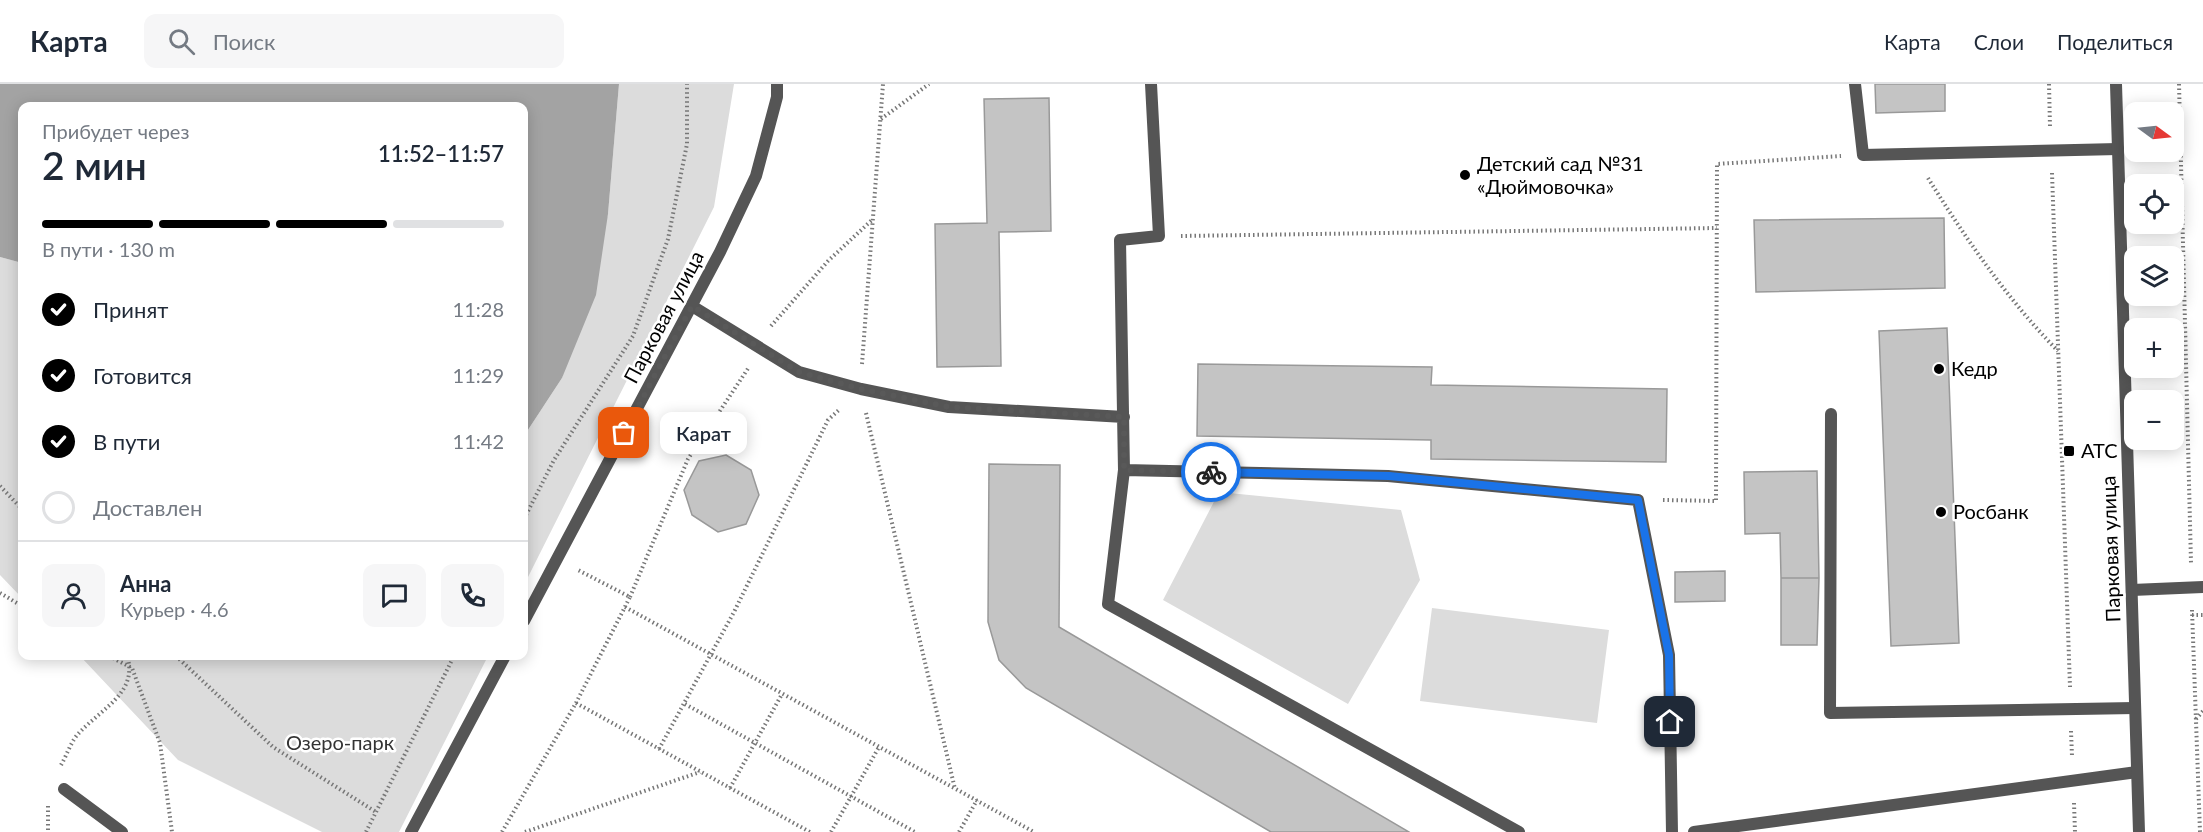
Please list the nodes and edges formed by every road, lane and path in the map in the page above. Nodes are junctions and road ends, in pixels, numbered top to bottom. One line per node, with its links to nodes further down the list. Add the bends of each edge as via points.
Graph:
1 (687, 84): 28 (path, via 687,144 668,239 633,336 554,460)
2 (777, 84): 18 (street, Парковая улица, via 756,176)
3 (883, 84): 10 (path)
4 (929, 84): 10 (path)
5 (1151, 84): 17 (street)
6 (1855, 84): 13 (street)
7 (2049, 84): 12 (path)
8 (2116, 84): 11 (street, Парковая улица)
9 (2179, 84): 30 (path)
10 (880, 119): 15 (path)
11 (2118, 148): 12 (street); 31 (street, Парковая улица)
12 (2051, 150): 14 (street); 20 (path)
13 (1863, 155): 14 (street); 16 (path, via 1717,164)
14 (1914, 155): 20 (path, via 1998,279)
15 (873, 218): 19 (path, via 772,324); 21 (path)
16 (1717, 228): 17 (path); 26 (path, via 1716,501)
17 (1159, 236): 23 (street, via 1120,240)
18 (692, 306): 19 (street); 29 (street, Парковая улица)
19 (759, 348): 21 (street, via 799,372); 33 (path, via 740,384 688,459)
20 (2058, 351): 50 (path)
21 (861, 389): 23 (street, via 949,407); 39 (path, via 828,420); 62 (path)
22 (1831, 414): 50 (street, via 1830,713)
23 (1124, 417): 24 (street)
24 (1124, 470): 26 (street, via 1389,476); 79 (street, via 1108,604)
25 (0, 486): 27 (path)
26 (1638, 500): 80 (street, via 1669,655)
27 (18, 505)
28 (528, 511)
29 (557, 559): 33 (path); 36 (street, Парковая улица)
30 (2197, 587): 31 (street); 37 (path)
31 (2132, 590): 49 (street, Парковая улица)
32 (0, 593): 34 (path)
33 (630, 597): 35 (path)
34 (18, 604)
35 (625, 608): 39 (path); 47 (path)
36 (528, 613)
37 (2192, 615): 38 (path); 52 (path)
38 (2203, 615)
39 (712, 655): 46 (path); 48 (path)
40 (117, 660): 45 (path)
41 (129, 660): 45 (path)
42 (180, 660): 66 (path, via 273,747)
43 (452, 660): 66 (path)
44 (503, 660): 71 (street)
45 (132, 668): 56 (path, via 125,690 77,735); 69 (path, via 160,743)
46 (782, 694): 53 (path); 54 (path)
47 (576, 703): 55 (path); 72 (path)
48 (685, 704): 53 (path); 55 (path)
49 (2136, 708): 50 (street); 58 (street, Парковая улица)
50 (2071, 709): 59 (path)
51 (2203, 711): 52 (path)
52 (2196, 719): 84 (path)
53 (755, 743): 60 (path); 63 (path)
54 (879, 747): 62 (path); 63 (path)
55 (659, 749): 57 (path)
56 (58, 772)
57 (701, 772): 60 (path); 73 (path)
58 (2137, 772): 59 (street); 83 (street, Парковая улица)
59 (2073, 781): 81 (street); 82 (path)
60 (730, 788): 74 (path)
61 (64, 789): 68 (street)
62 (955, 789): 64 (path)
63 (851, 797): 75 (path); 76 (path)
64 (977, 800): 77 (path); 78 (path)
65 (48, 801): 67 (path)
66 (376, 812): 70 (path)
67 (48, 832)
68 (122, 832)
69 (172, 832)
70 (366, 832)
71 (411, 832)
72 (501, 832)
73 (525, 832)
74 (810, 832)
75 (831, 832)
76 (915, 832)
77 (959, 832)
78 (1034, 832)
79 (1519, 832)
80 (1672, 832)
81 (1694, 832)
82 (2075, 832)
83 (2139, 832)
84 (2200, 832)

